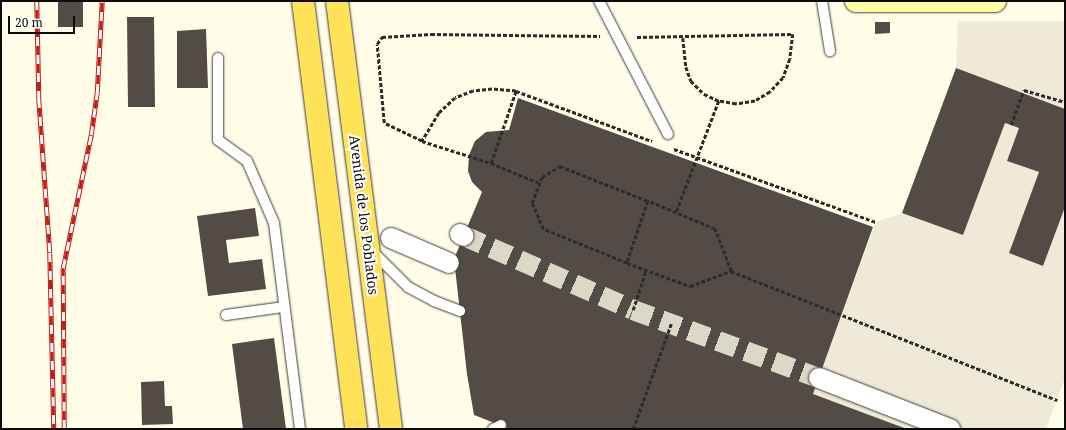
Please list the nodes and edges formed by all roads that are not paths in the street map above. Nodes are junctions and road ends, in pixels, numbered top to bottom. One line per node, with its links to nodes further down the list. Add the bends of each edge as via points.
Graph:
1 (303, 1): 18 (main road)
2 (338, 1): 11 (main road, Avenida de los Poblados)
3 (599, 1): 9 (lane)
4 (822, 1): 7 (lane)
5 (856, 1): 6 (street)
6 (995, 1)
7 (830, 51)
8 (218, 58): 13 (lane, via 218,140 247,161 274,223)
9 (668, 134)
10 (391, 238): 12 (street)
11 (368, 246): 14 (lane, via 408,287); 19 (main road, Avenida de los Poblados)
12 (449, 263)
13 (284, 307): 15 (lane); 17 (lane)
14 (460, 311)
15 (226, 315)
16 (819, 378): 20 (street)
17 (300, 429)
18 (356, 429)
19 (391, 429)
20 (950, 429)

